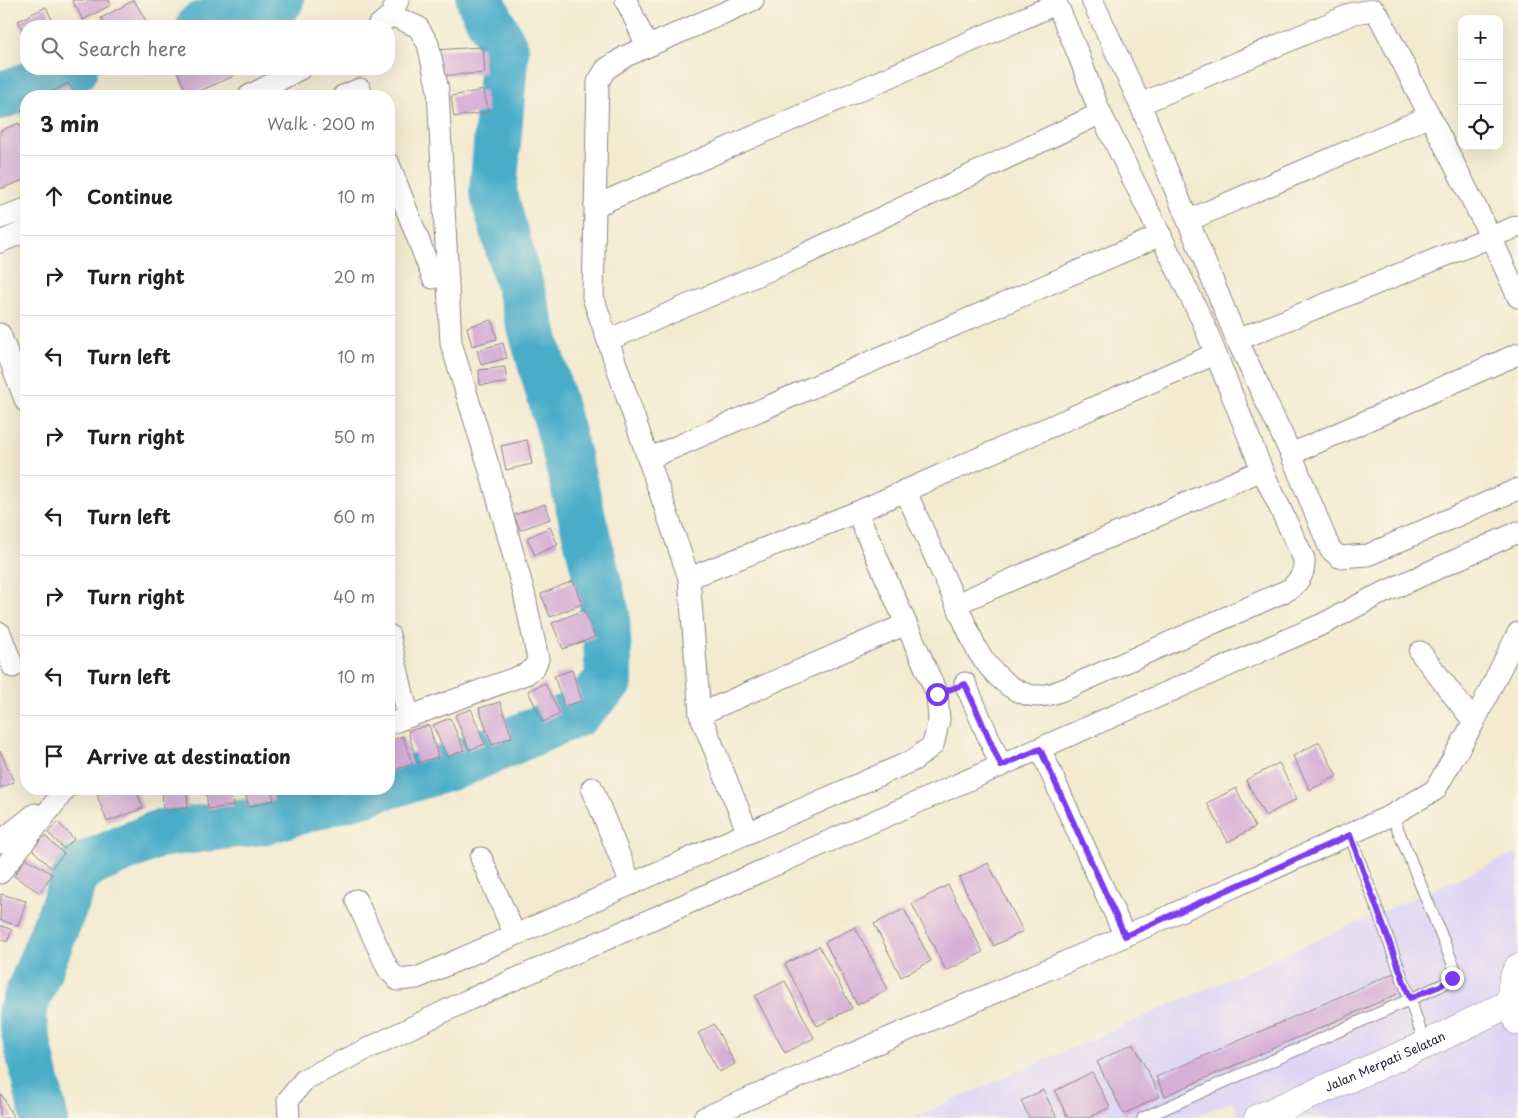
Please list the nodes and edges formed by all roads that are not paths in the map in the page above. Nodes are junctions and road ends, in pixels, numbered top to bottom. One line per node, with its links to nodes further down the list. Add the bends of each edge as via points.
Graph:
1 (626, 0): 6 (street)
2 (753, 0): 6 (street)
3 (1092, 0): 9 (street)
4 (1055, 2): 10 (street); 13 (street)
5 (389, 14): 50 (street, via 418,27 428,44 438,90 451,343 494,484 524,593 538,659 526,674)
6 (647, 46): 13 (street, via 606,69 598,82)
7 (289, 75): 8 (street)
8 (260, 90)
9 (1140, 104): 11 (street, via 1354,13 1374,10); 16 (street)
10 (1101, 113): 19 (street); 24 (street, via 797,258)
11 (1430, 116): 16 (street); 20 (street)
12 (395, 180): 22 (street)
13 (594, 206): 24 (street, via 593,297)
14 (20, 211): 15 (street)
15 (0, 218)
16 (1189, 220): 25 (street)
17 (1518, 226): 20 (street)
18 (20, 234): 21 (street)
19 (1160, 235): 27 (street, via 1204,322); 31 (street)
20 (1491, 237): 23 (street); 25 (street)
21 (0, 242)
22 (433, 278)
23 (1518, 297)
24 (608, 340): 31 (street)
25 (1237, 340): 30 (street)
26 (2, 345): 29 (street)
27 (1215, 354): 32 (street); 34 (street)
28 (1518, 354): 30 (street)
29 (20, 388)
30 (1291, 454): 33 (street, via 1330,549 1339,557 1368,556)
31 (648, 459): 37 (street)
32 (1262, 470): 38 (street); 45 (street, via 1304,559 1305,569 1290,589 1058,691 1038,696 1018,690)
33 (1518, 489)
34 (905, 490): 35 (street); 38 (street)
35 (857, 512): 37 (street); 39 (street)
36 (1518, 532): 52 (street, via 1374,597 1325,623)
37 (689, 578): 49 (street)
38 (956, 604): 45 (street, via 977,650)
39 (906, 624): 48 (street); 49 (street)
40 (0, 633): 44 (street)
41 (1518, 633): 51 (street)
42 (0, 650): 44 (street)
43 (1420, 652): 51 (street)
44 (13, 667)
45 (991, 671): 46 (street)
46 (965, 684): 48 (street); 53 (street)
47 (395, 692): 50 (street)
48 (937, 694): 58 (street, via 939,720 933,745 914,760)
49 (700, 714): 58 (street)
50 (398, 720)
51 (1474, 722): 57 (street, via 1435,790)
52 (1040, 749): 53 (street); 66 (street)
53 (1001, 766): 72 (street, via 468,1000 305,1079 288,1100)
54 (592, 788): 63 (street)
55 (60, 795): 60 (street)
56 (62, 795): 62 (street)
57 (1392, 815): 59 (street); 68 (lane, via 1455,970 1452,978 1440,986)
58 (748, 833): 63 (street)
59 (1350, 835): 66 (street); 68 (lane)
60 (0, 842)
61 (481, 858): 65 (street)
62 (0, 873)
63 (631, 884): 65 (street)
64 (356, 900): 65 (street, via 388,969 398,980 416,978)
65 (515, 935)
66 (1125, 936): 73 (street)
67 (1518, 968): 69 (street, via 1513,977)
68 (1410, 998): 70 (lane); 74 (lane)
69 (1514, 1012): 70 (street, Jalan Merpati Selatan)
70 (1425, 1045): 71 (street, Jalan Merpati Selatan)
71 (1294, 1111): 75 (street, Jalan Merpati Selatan)
72 (289, 1118)
73 (704, 1118)
74 (1144, 1118)
75 (1258, 1118)

